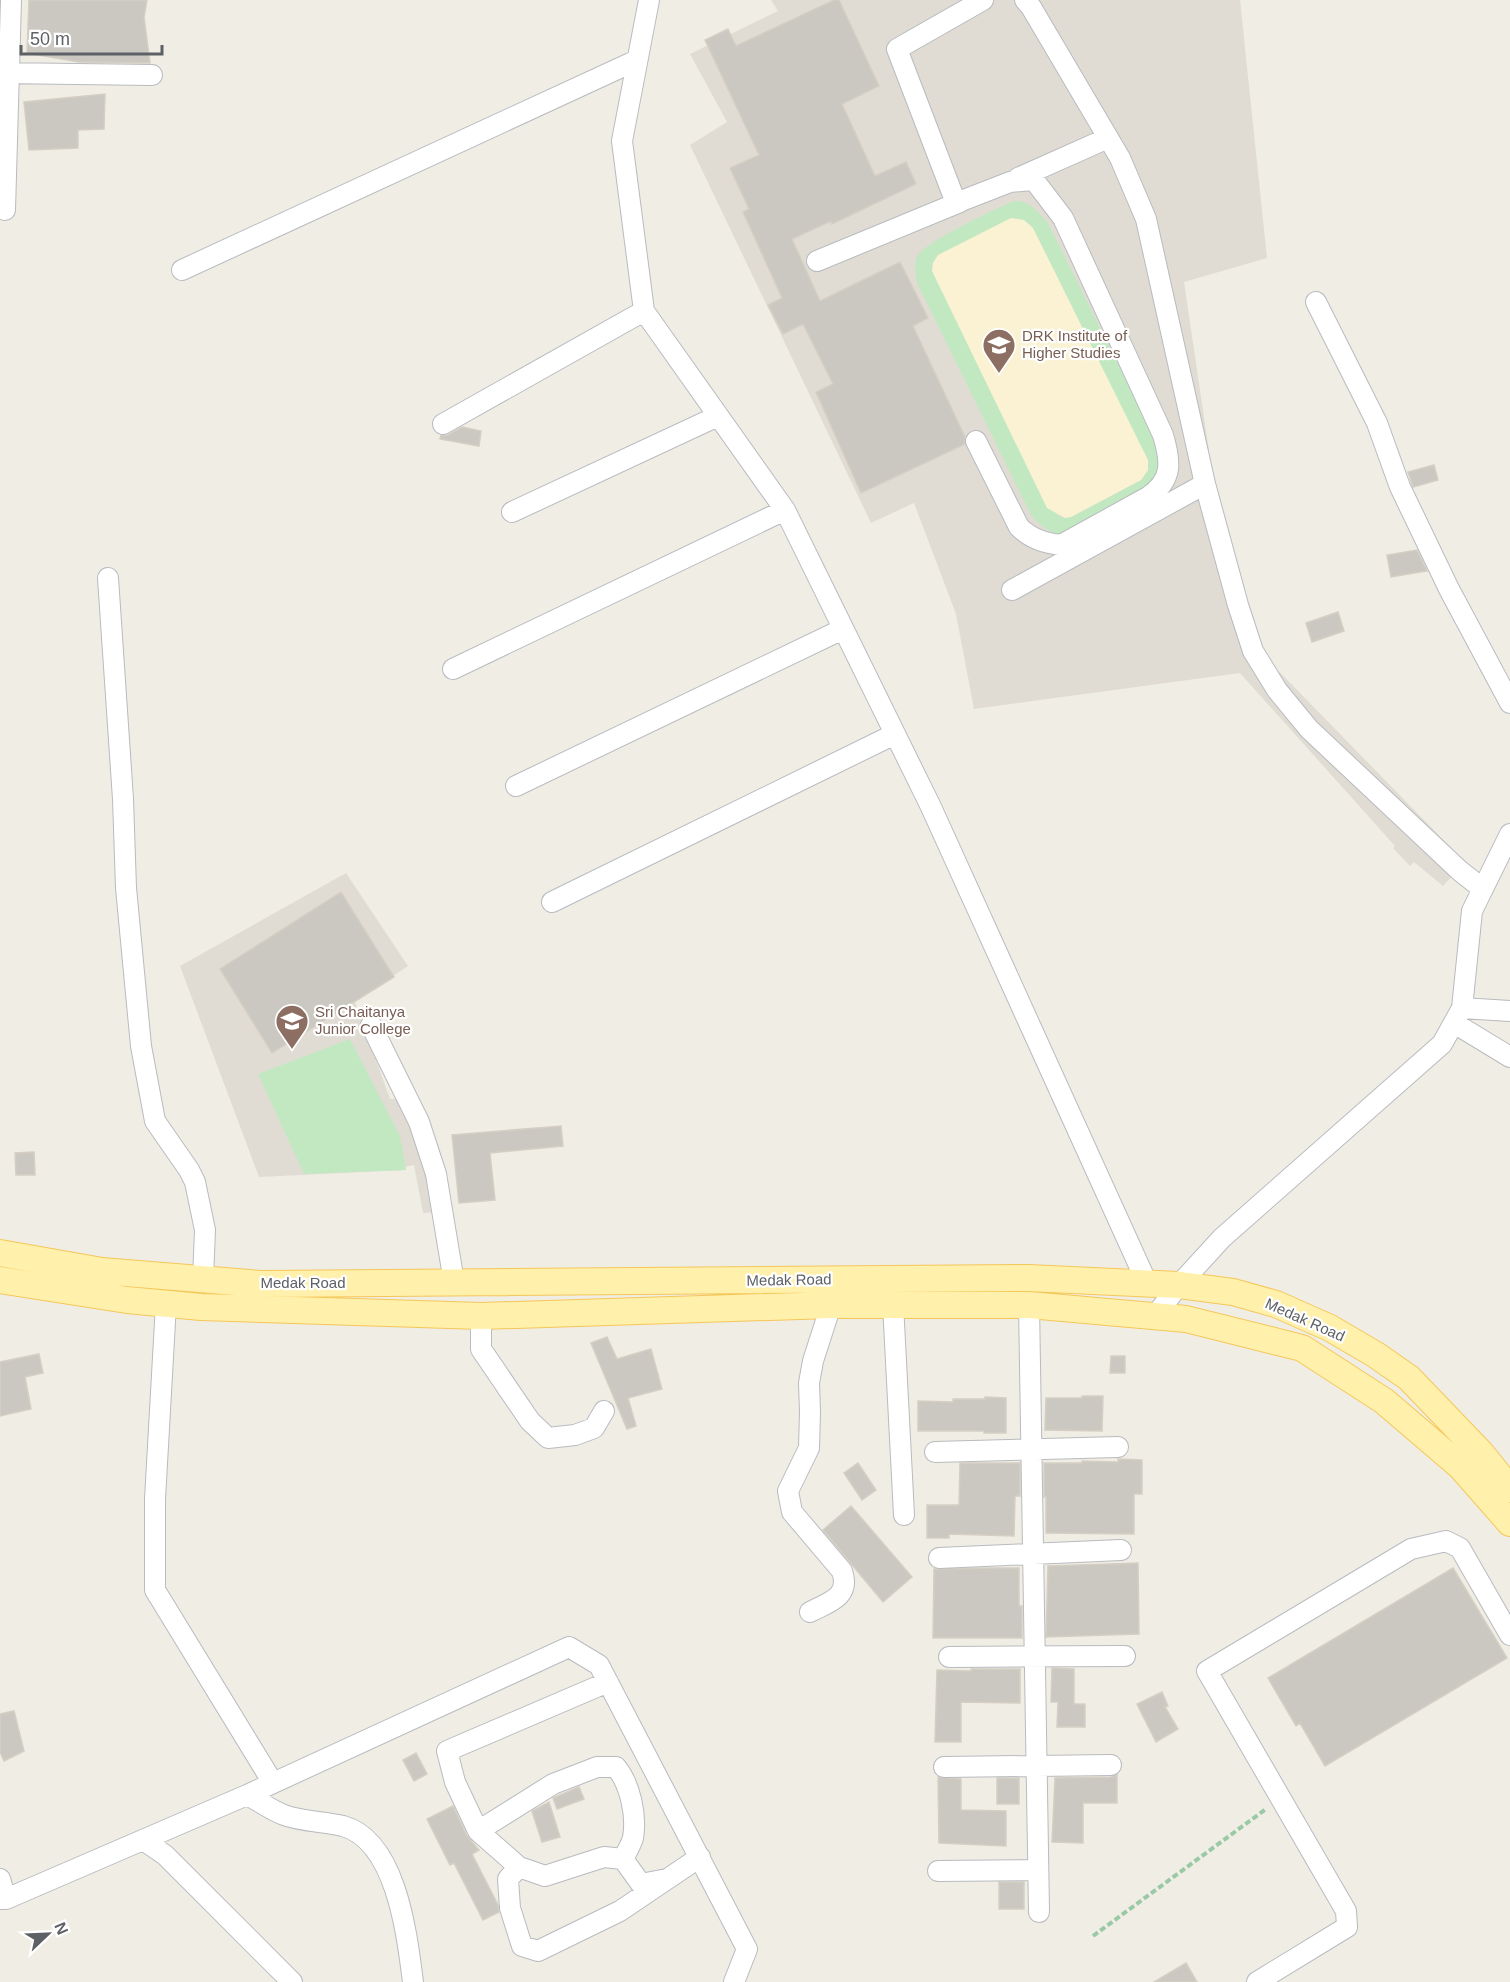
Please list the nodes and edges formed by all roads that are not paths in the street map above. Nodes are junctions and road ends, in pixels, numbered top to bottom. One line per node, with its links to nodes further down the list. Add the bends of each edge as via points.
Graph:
1 (11, 0): 6 (street)
2 (649, 0): 5 (street)
3 (983, 0): 11 (street, via 897,49 956,203)
4 (1025, 0): 8 (street)
5 (637, 60): 13 (street); 15 (street, via 622,141)
6 (5, 73): 7 (street); 10 (street)
7 (152, 75)
8 (1108, 138): 9 (street); 19 (street, via 1146,219)
9 (1010, 182): 11 (street); 18 (street, via 1034,180 1063,218 1163,435 1169,455 1167,477 1158,490 1129,508 1061,544 1047,543 1019,527)
10 (4, 198)
11 (960, 202): 12 (street)
12 (817, 261)
13 (182, 270)
14 (1316, 302): 26 (street, via 1377,423 1400,487 1444,579)
15 (644, 311): 16 (street); 17 (street)
16 (718, 416): 20 (street); 21 (street)
17 (443, 424)
18 (976, 441)
19 (1205, 484): 23 (street); 30 (street, via 1253,651 1277,690 1309,729)
20 (785, 510): 24 (street); 25 (street)
21 (512, 512)
22 (108, 578): 37 (street, via 126,888 141,1046 155,1121 195,1182 205,1230)
23 (1012, 590)
24 (843, 629): 27 (street); 28 (street)
25 (453, 669)
26 (1510, 703)
27 (895, 734): 31 (street); 40 (street)
28 (516, 786)
29 (1510, 834): 30 (street)
30 (1483, 890): 33 (street, via 1472,911)
31 (552, 902)
32 (1510, 1011): 33 (street)
33 (1458, 1016): 35 (street); 41 (street, via 1442,1044 1222,1238)
34 (371, 1025): 39 (street, via 422,1132 436,1174)
35 (1510, 1057)
36 (0, 1253): 37 (main road, Medak Road, via 102,1271)
37 (203, 1279): 39 (main road, Medak Road, via 261,1284)
38 (0, 1280): 42 (main road, Medak Road)
39 (454, 1282): 40 (main road, Medak Road, via 1028,1278)
40 (1147, 1283): 41 (main road, Medak Road)
41 (1179, 1285): 47 (street); 52 (main road, Medak Road, via 1233,1292 1276,1304 1376,1355 1409,1378)
42 (166, 1304): 46 (main road, Medak Road); 67 (street, via 155,1499 155,1590)
43 (893, 1304): 44 (main road, Medak Road); 45 (main road, Medak Road); 53 (street)
44 (831, 1305): 46 (main road, Medak Road); 58 (street, via 809,1383 809,1448 788,1491 792,1512 842,1571 845,1581 844,1590 836,1598)
45 (1029, 1305): 47 (main road, Medak Road); 50 (street)
46 (481, 1316): 48 (street, via 482,1349 530,1421 548,1438 594,1428)
47 (1155, 1316): 54 (main road, Medak Road, via 1186,1319 1302,1348 1384,1401 1460,1466)
48 (604, 1411)
49 (1118, 1447): 50 (street)
50 (1032, 1449): 51 (street); 56 (street)
51 (935, 1452)
52 (1510, 1489)
53 (904, 1515)
54 (1510, 1523)
55 (1120, 1550): 56 (street)
56 (1034, 1553): 57 (street); 62 (street)
57 (939, 1558)
58 (810, 1612)
59 (1510, 1635): 83 (street, via 1460,1548 1446,1541 1411,1549 1207,1671 1346,1911 1347,1927)
60 (1125, 1656): 62 (street)
61 (949, 1657): 62 (street)
62 (1035, 1657): 64 (street)
63 (608, 1682): 67 (street, via 599,1665 569,1647); 69 (street, via 447,1751 455,1782); 71 (street)
64 (1036, 1765): 65 (street); 66 (street); 74 (street)
65 (1111, 1765)
66 (944, 1767)
67 (273, 1783): 68 (street)
68 (248, 1795): 70 (street); 81 (street, via 282,1814 344,1826 373,1846 399,1902)
69 (478, 1831): 72 (street, via 553,1784 597,1767 615,1767 624,1776 632,1799 633,1839); 73 (street)
70 (143, 1840): 78 (street); 80 (street, via 165,1855)
71 (700, 1857): 77 (street); 82 (street, via 747,1949)
72 (622, 1859): 73 (street, via 604,1857 544,1876); 77 (street, via 641,1884)
73 (519, 1867): 77 (street, via 508,1879 510,1908 522,1946 538,1951 620,1911)
74 (1038, 1870): 75 (street); 79 (street)
75 (938, 1871)
76 (0, 1879): 78 (street)
77 (667, 1879)
78 (3, 1899)
79 (1039, 1911)
80 (292, 1982)
81 (413, 1982)
82 (734, 1982)
83 (1257, 1982)

